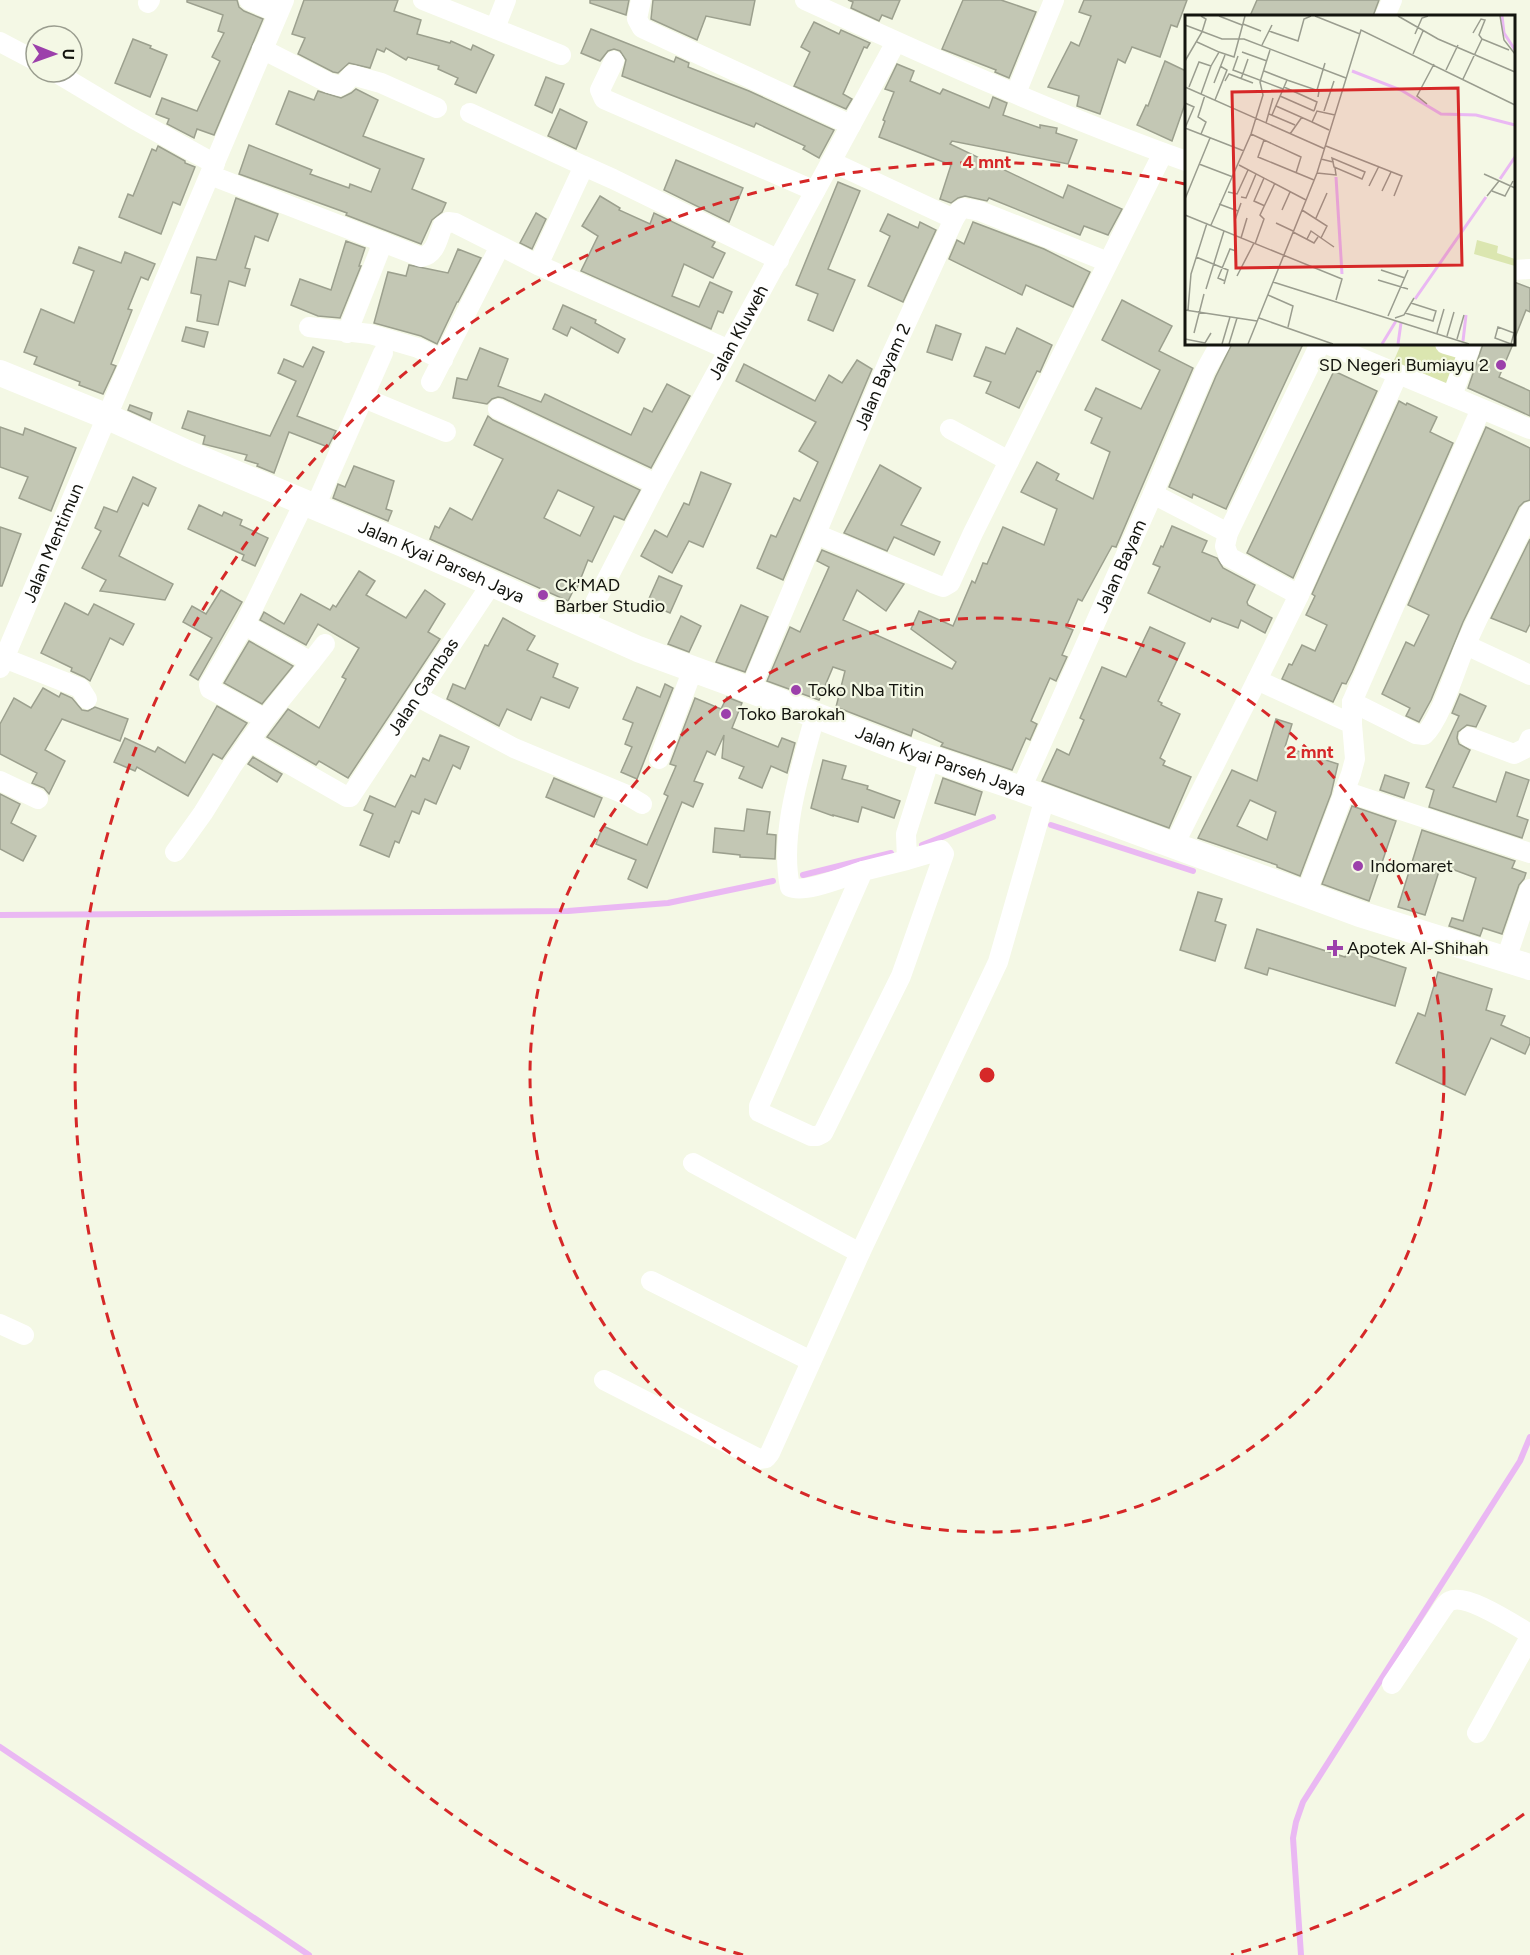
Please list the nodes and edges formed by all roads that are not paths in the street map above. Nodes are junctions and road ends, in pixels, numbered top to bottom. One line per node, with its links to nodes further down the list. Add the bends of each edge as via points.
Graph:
1 (249, 0): 8 (street)
2 (423, 0): 10 (street)
3 (506, 0): 10 (street)
4 (641, 0): 21 (street, via 637,19 642,28)
5 (805, 0): 12 (street)
6 (1054, 0): 18 (street)
7 (1392, 0): 9 (street)
8 (281, 6): 13 (street, Jalan Mentimun)
9 (1385, 15)
10 (495, 28): 15 (street)
11 (0, 42): 14 (street)
12 (896, 42): 18 (street); 21 (street, Jalan Kluweh)
13 (262, 49): 19 (street, via 328,83 340,86 352,75 381,83); 26 (street, Jalan Mentimun)
14 (24, 55)
15 (561, 55)
16 (614, 62): 27 (street, via 600,90 604,99)
17 (76, 84): 26 (street)
18 (1016, 93): 22 (street)
19 (437, 108)
20 (470, 113): 25 (street)
21 (852, 125): 24 (street, Jalan Kluweh)
22 (1163, 153): 23 (street); 32 (street)
23 (1185, 161)
24 (832, 162): 27 (street, Jalan Kluweh); 28 (street)
25 (584, 166): 31 (street); 33 (street)
26 (213, 169): 29 (street); 53 (street, Jalan Mentimun)
27 (815, 191): 31 (street, Jalan Kluweh)
28 (954, 219): 32 (street, via 964,208 980,211); 62 (street, Jalan Bayam 2)
29 (383, 242): 30 (street, via 421,257 428,256 442,225 448,222); 37 (street)
30 (500, 246): 33 (street); 45 (street)
31 (779, 260): 43 (street, Jalan Kluweh)
32 (1108, 262): 57 (street)
33 (538, 265): 43 (street)
34 (1530, 269): 35 (street)
35 (1515, 270)
36 (309, 327): 37 (street)
37 (347, 333): 45 (street, via 397,341)
38 (1219, 345): 59 (street, Jalan Bayam)
39 (1320, 345): 63 (street)
40 (1329, 345): 47 (street)
41 (1453, 345): 42 (street)
42 (1470, 347): 49 (street)
43 (729, 350): 58 (street, Jalan Kluweh)
44 (383, 353): 50 (street)
45 (443, 360): 48 (street)
46 (0, 373): 53 (main road, Jalan Kyai Parseh Jaya)
47 (1398, 374): 49 (street); 65 (street)
48 (431, 382)
49 (1452, 396): 52 (street)
50 (364, 398): 56 (street); 60 (street)
51 (498, 409): 58 (street)
52 (1481, 409): 55 (street); 78 (street)
53 (108, 417): 60 (main road, Jalan Kyai Parseh Jaya); 71 (street, Jalan Mentimun)
54 (950, 429): 57 (street)
55 (1530, 429)
56 (446, 432)
57 (1008, 461): 62 (street, via 957,571 943,587)
58 (656, 484): 66 (street, Jalan Kluweh)
59 (1154, 494): 63 (street); 88 (street, Jalan Bayam)
60 (309, 505): 64 (main road, Jalan Kyai Parseh Jaya); 67 (street)
61 (1530, 512): 69 (street)
62 (816, 534): 75 (street, Jalan Bayam 2)
63 (1228, 534): 65 (street, via 1225,546 1229,557)
64 (492, 583): 66 (main road, Jalan Kyai Parseh Jaya); 76 (street, Jalan Gambas)
65 (1299, 594): 74 (street)
66 (584, 624): 72 (main road, Jalan Kyai Parseh Jaya)
67 (244, 625): 70 (street); 80 (street, via 209,687)
68 (325, 644): 70 (street)
69 (1466, 645): 73 (street); 78 (street, via 1436,717 1424,735)
70 (310, 662): 80 (street)
71 (2, 663): 77 (street, via 80,688)
72 (693, 669): 75 (main road, Jalan Kyai Parseh Jaya); 86 (street)
73 (1530, 675)
74 (1257, 680): 81 (street); 93 (street)
75 (750, 690): 79 (main road, Jalan Kyai Parseh Jaya)
76 (416, 696): 84 (street, Jalan Gambas, via 354,793 347,797); 92 (street, via 514,748)
77 (87, 699)
78 (1352, 702): 81 (street)
79 (815, 716): 85 (main road, Jalan Kyai Parseh Jaya); 97 (street, via 790,818 786,869 790,887 811,887)
80 (265, 719): 84 (street)
81 (1352, 724): 89 (street, via 1355,759)
82 (1469, 737): 83 (street, via 1514,754 1526,748)
83 (1530, 739)
84 (249, 741): 94 (street)
85 (930, 758): 88 (main road, Jalan Kyai Parseh Jaya); 96 (street, via 906,834)
86 (659, 759)
87 (0, 781): 91 (street)
88 (1021, 789): 90 (main road, Jalan Kyai Parseh Jaya)
89 (1344, 791): 95 (street); 99 (street)
90 (1045, 798): 93 (main road, Jalan Kyai Parseh Jaya); 103 (street, via 999,962)
91 (38, 799)
92 (642, 804)
93 (1174, 845): 99 (main road, Jalan Kyai Parseh Jaya)
94 (175, 852)
95 (1530, 853)
96 (907, 860): 97 (street); 97 (street, via 941,850 944,854 901,976 823,1133 811,1136 759,1112 759,1106)
97 (863, 871)
98 (1530, 889): 100 (street)
99 (1306, 894): 100 (main road, Jalan Kyai Parseh Jaya)
100 (1506, 959): 101 (main road, Jalan Kyai Parseh Jaya)
101 (1530, 968)
102 (693, 1163): 103 (street)
103 (860, 1253): 107 (street)
104 (651, 1281): 107 (street)
105 (0, 1324): 106 (street)
106 (24, 1335)
107 (811, 1361): 108 (street, via 770,1453 759,1459)
108 (604, 1380)
109 (1530, 1635): 110 (street, via 1472,1602 1450,1601); 111 (street)
110 (1392, 1684)
111 (1477, 1733)

